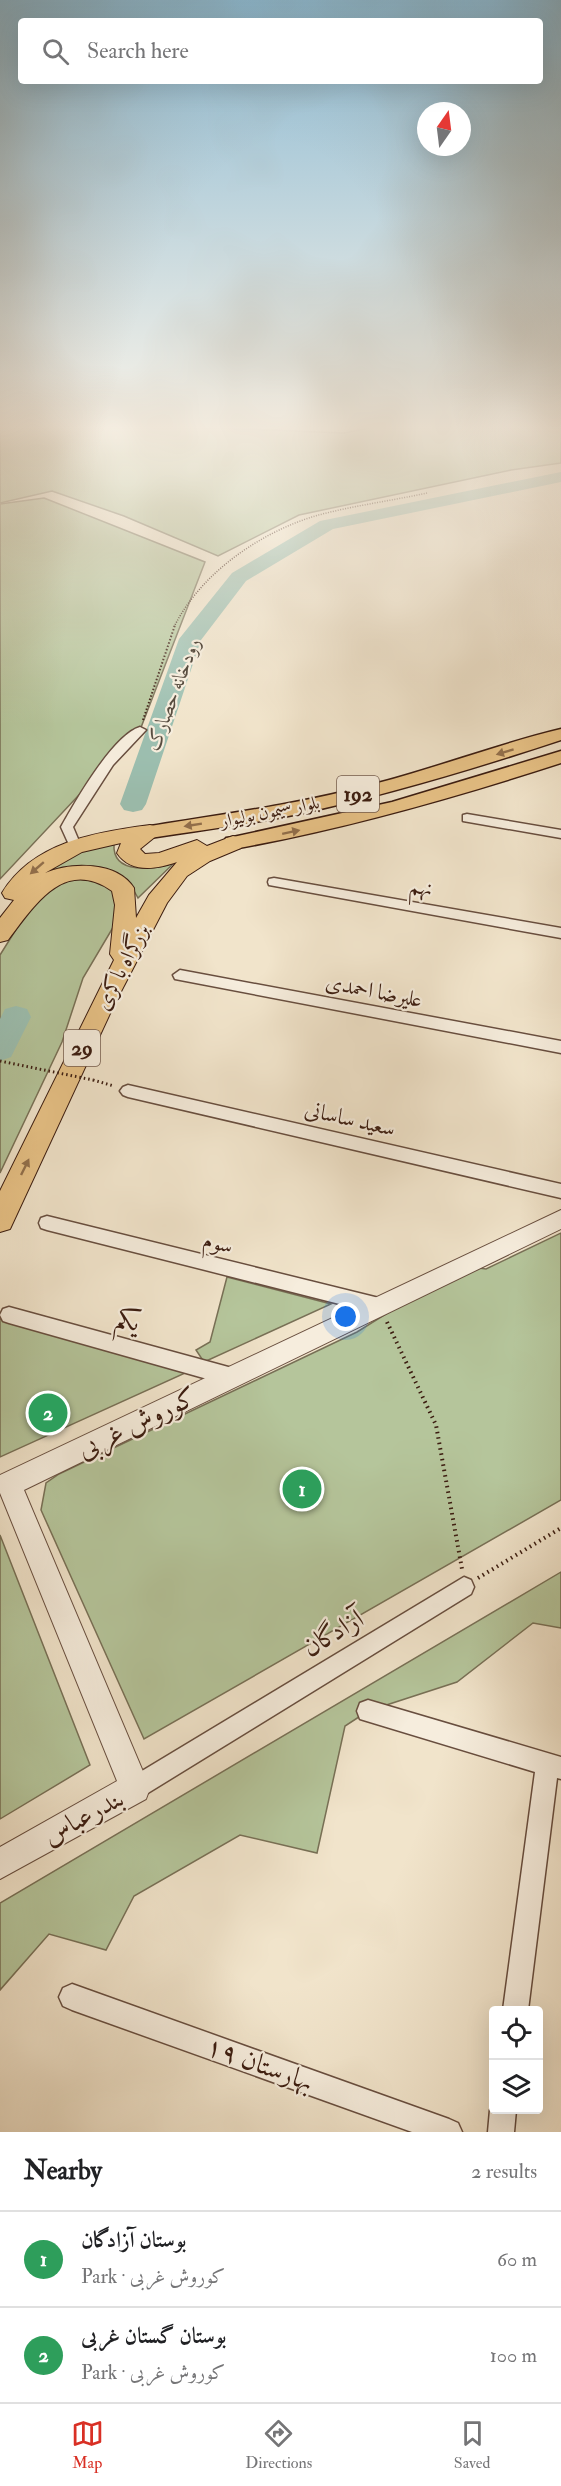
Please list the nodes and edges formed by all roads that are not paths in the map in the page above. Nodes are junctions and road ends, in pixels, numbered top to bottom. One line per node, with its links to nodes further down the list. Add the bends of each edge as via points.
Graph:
1 (140, 730): 8 (street, via 121,746 92,783 67,827)
2 (561, 734): 5 (main road, بلوار سیمون بولیوار / 192, one-way to 5, via 354,795)
3 (561, 757): 7 (main road, بلوار سیمون بولیوار / 192, one-way to 3, via 371,813)
4 (466, 818): 6 (street)
5 (150, 832): 7 (highway, via 130,846 128,853 132,857 162,861 195,847); 8 (highway, via 106,837)
6 (561, 834)
7 (233, 843): 13 (highway, بزرگراه باکری / 29, via 196,859 170,880)
8 (75, 846): 10 (highway, one-way to 10, via 46,860 31,873)
9 (274, 882): 11 (street, نهم)
10 (0, 914)
11 (561, 933)
12 (0, 934): 13 (highway, via 40,886 73,873 103,876 123,888 126,896)
13 (120, 969): 19 (highway, بزرگراه باکری / 29, one-way to 13)
14 (180, 975): 15 (street, علیرضا احمدی)
15 (561, 1047)
16 (128, 1091): 17 (street, سعید ساسانی)
17 (561, 1191)
18 (560, 1214): 21 (street, کوروش غربی)
19 (0, 1220)
20 (47, 1223): 21 (street, سوم)
21 (379, 1306): 23 (street, کوروش غربی)
22 (9, 1315): 23 (street, یکم)
23 (232, 1377): 27 (street, کوروش غربی, via 9,1484)
24 (464, 1587): 27 (street, آزادگان)
25 (368, 1711): 26 (street)
26 (554, 1766): 30 (street)
27 (135, 1788): 28 (street, بندرعباس)
28 (0, 1864)
29 (72, 1997): 32 (street, بهارستان ۱۹)
30 (517, 2006)
31 (503, 2114): 33 (street)
32 (448, 2132)
33 (501, 2132)

